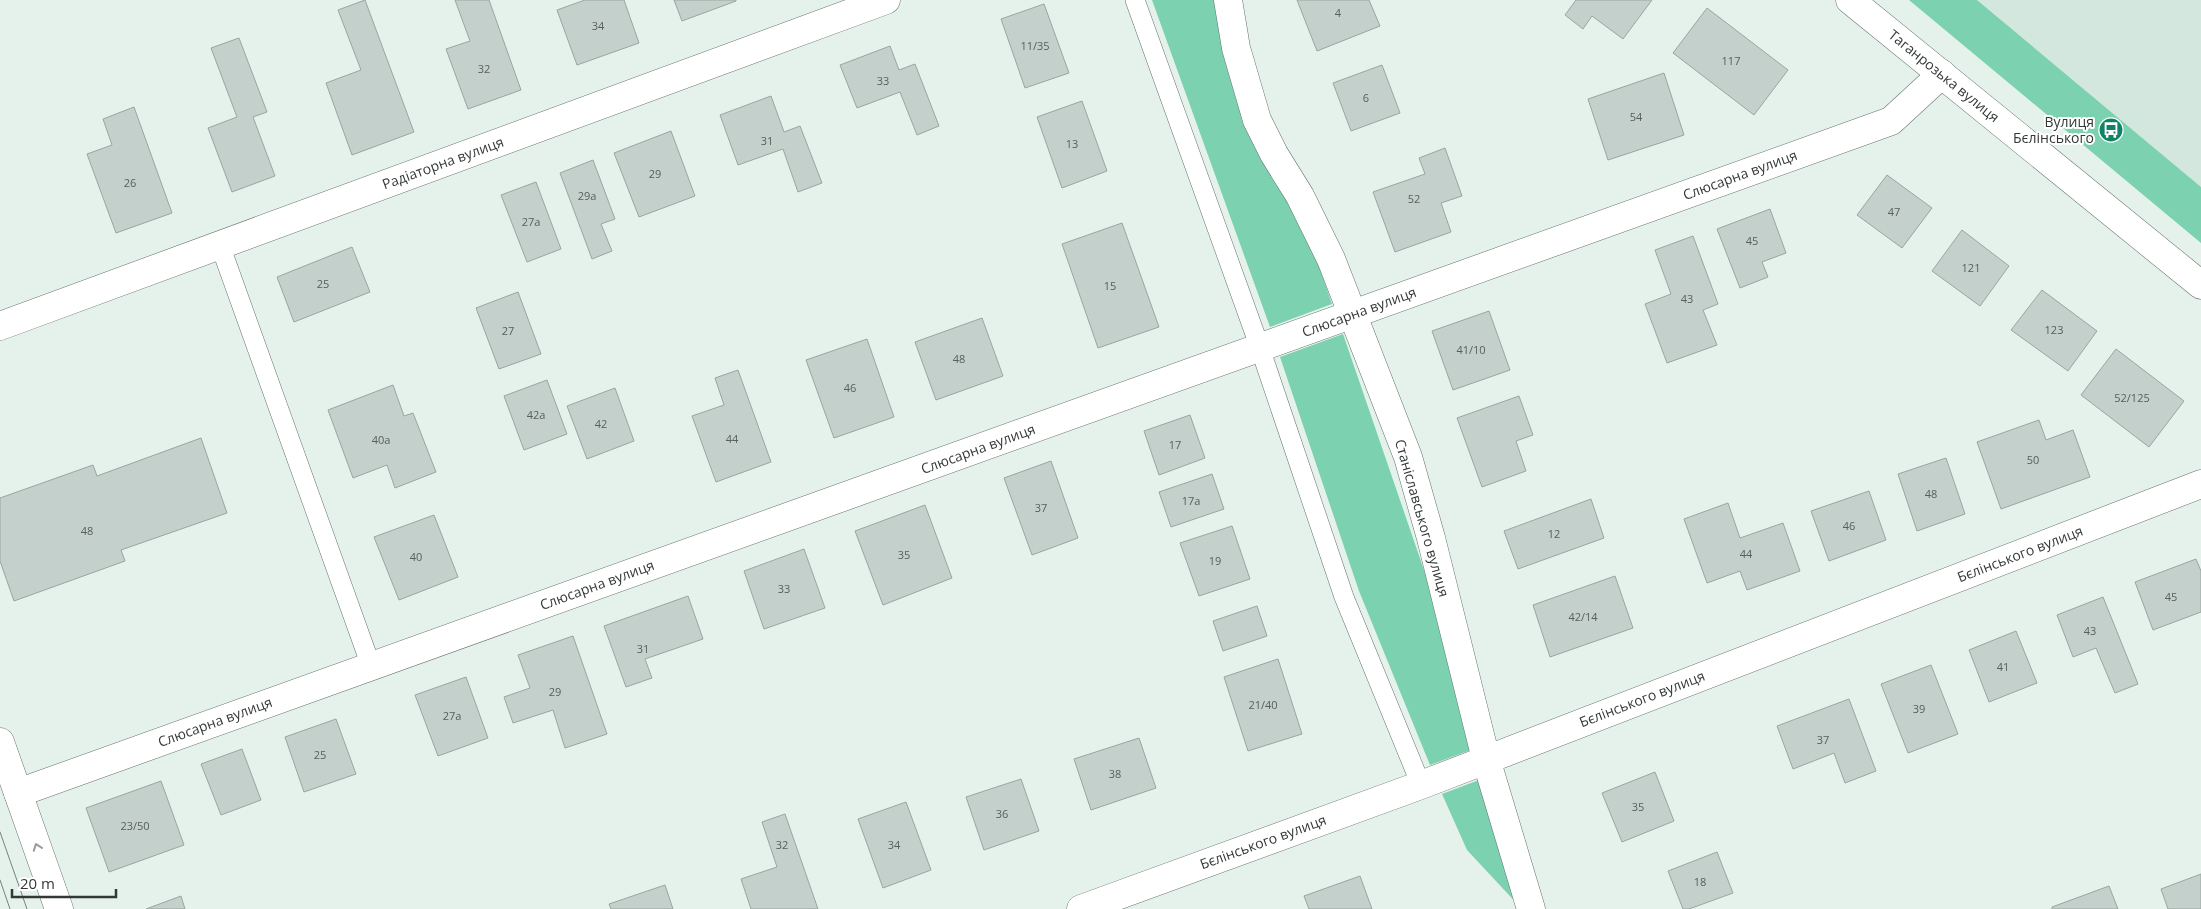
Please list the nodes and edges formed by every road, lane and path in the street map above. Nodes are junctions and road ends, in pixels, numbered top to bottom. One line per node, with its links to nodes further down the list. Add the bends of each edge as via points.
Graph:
1 (886, 0): 6 (main road, Радіаторна вулиця)
2 (1135, 0): 10 (lane)
3 (1228, 0): 8 (main road, Станіславського вулиця, via 1236,48 1257,120 1331,259)
4 (1850, 0): 5 (main road, Таганрозька вулиця)
5 (1942, 74): 7 (main road, Таганрозька вулиця); 8 (main road, Слюсарна вулиця, via 1891,121)
6 (220, 245): 9 (main road, Радіаторна вулиця); 12 (lane)
7 (2201, 285)
8 (1352, 314): 10 (main road, Слюсарна вулиця); 14 (main road, Станіславського вулиця, via 1408,457)
9 (0, 326)
10 (1260, 348): 12 (main road, Слюсарна вулиця); 15 (lane, via 1344,597)
11 (2201, 484): 14 (main road, Бєлінського вулиця)
12 (371, 666): 16 (main road, Слюсарна вулиця)
13 (0, 742): 16 (main road)
14 (1486, 759): 15 (main road, Бєлінського вулиця); 19 (main road, Станіславського вулиця)
15 (1421, 784): 18 (main road, Бєлінського вулиця)
16 (9, 796): 17 (main road, one-way to 16)
17 (59, 909)
18 (1081, 909)
19 (1531, 909)

